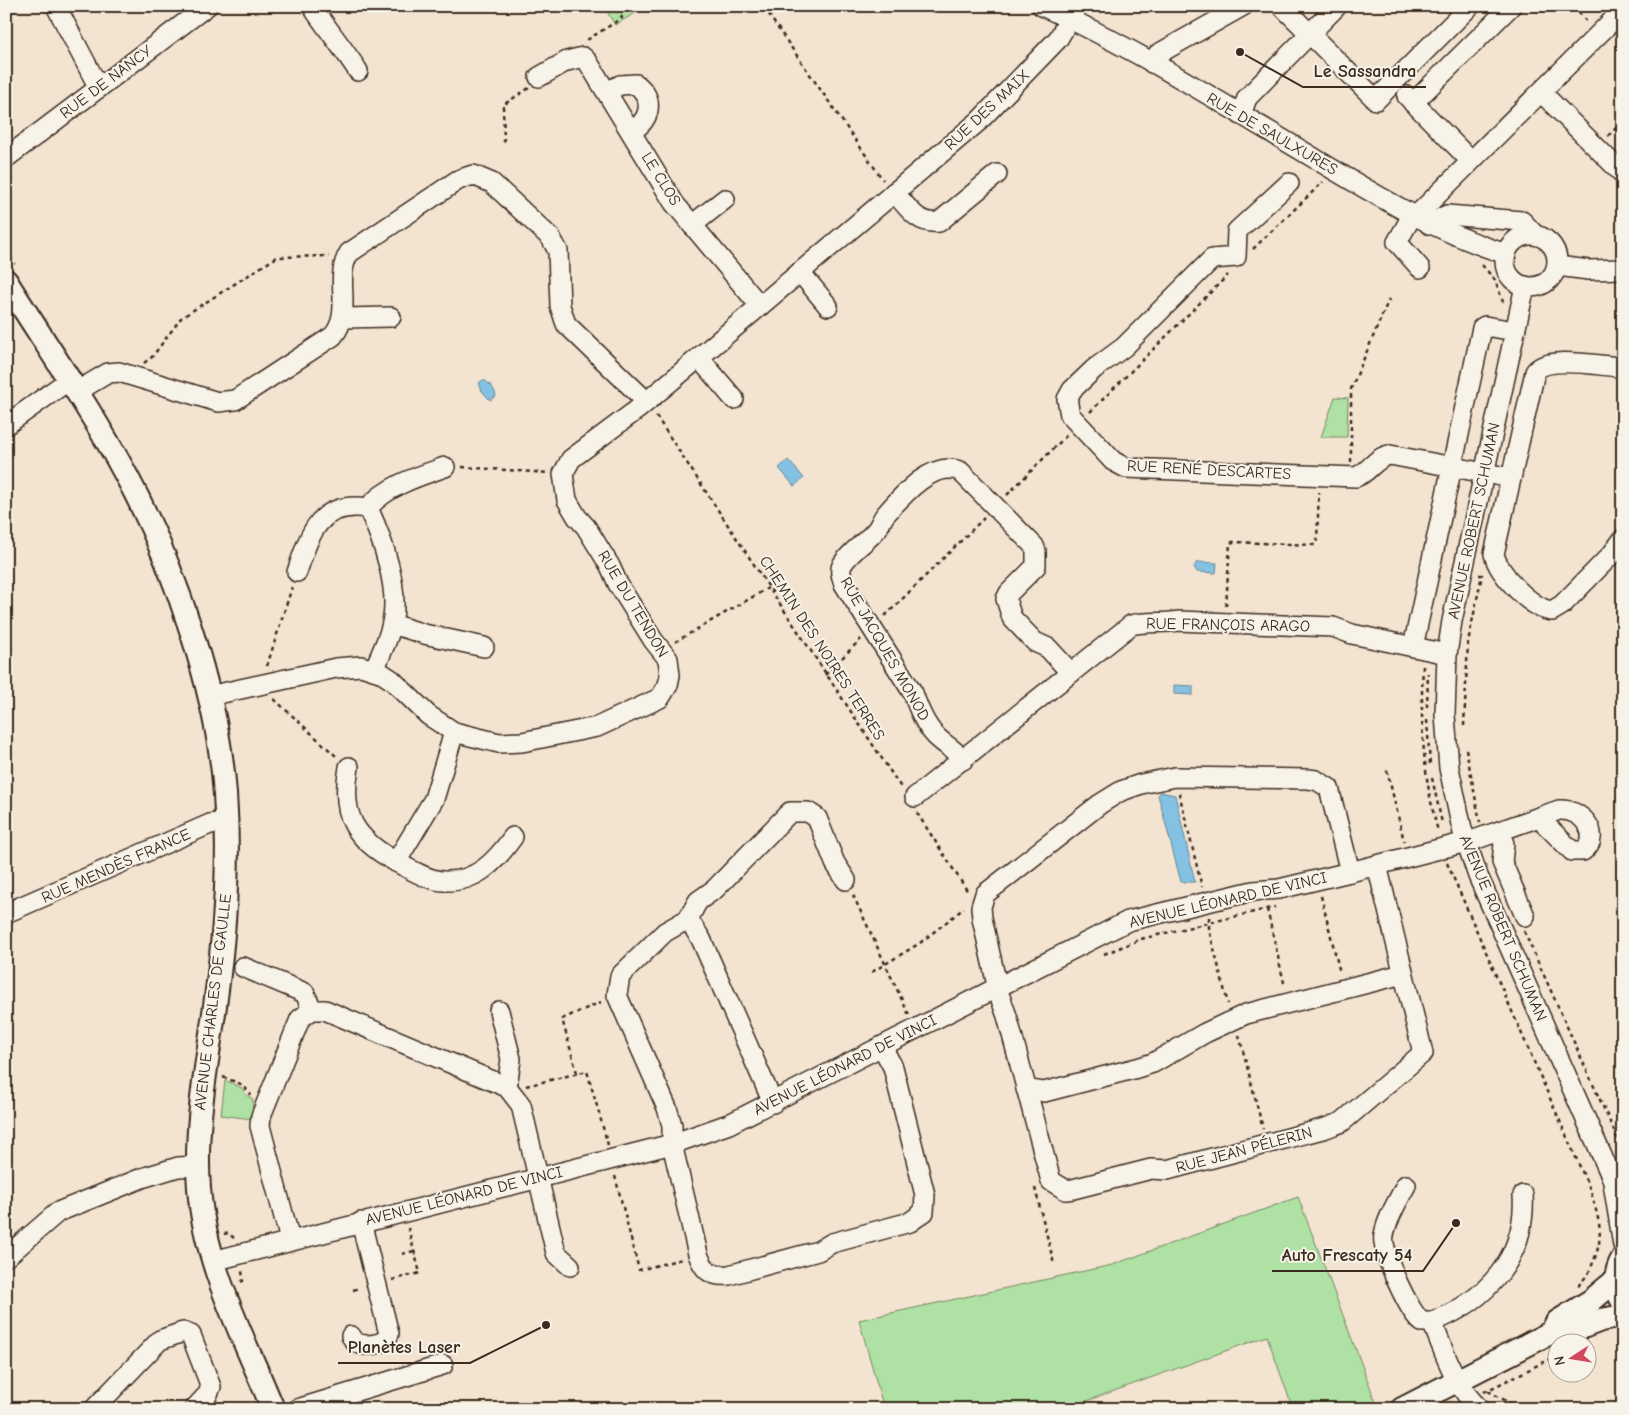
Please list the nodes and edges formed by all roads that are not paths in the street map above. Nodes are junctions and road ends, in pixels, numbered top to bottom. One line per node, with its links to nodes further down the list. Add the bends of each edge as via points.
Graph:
1 (56, 6): 16 (street)
2 (312, 6): 14 (street)
3 (1042, 6): 11 (street, RUE DE SAULXURES)
4 (1243, 6): 13 (street, via 1158,54)
5 (1282, 6): 12 (street)
6 (1337, 6): 12 (street)
7 (1470, 6): 12 (street, via 1376,100)
8 (1511, 6): 22 (street, via 1410,99)
9 (195, 10): 16 (street, RUE DE NANCY)
10 (1623, 10): 18 (street)
11 (1074, 13): 13 (street, RUE DE SAULXURES); 26 (street, RUE DES MAIX, via 1058,39 997,104)
12 (1310, 33): 19 (street, via 1247,98)
13 (1152, 63): 19 (street, RUE DE SAULXURES)
14 (358, 71)
15 (539, 77): 17 (street, LE CLOS, via 567,61 583,57)
16 (99, 88): 21 (street, RUE DE NANCY)
17 (607, 92): 20 (street, LE CLOS); 20 (street, via 620,85 636,84 647,96 647,114 641,125)
18 (1540, 92): 22 (street); 24 (street)
19 (1241, 115): 28 (street, RUE DE SAULXURES)
20 (632, 131): 29 (street, LE CLOS, via 674,203)
21 (6, 158)
22 (1471, 162): 28 (street)
23 (997, 174): 26 (street, via 939,222 930,223 916,218)
24 (1623, 174)
25 (1289, 183): 49 (street, RUE RENÉ DESCARTES, via 1237,231 1236,258 1212,259 1124,347 1072,390 1067,399 1070,415 1113,461 1126,468 1356,477 1379,459 1390,455)
26 (894, 192): 35 (street, RUE DES MAIX)
27 (726, 199): 29 (street)
28 (1419, 219): 30 (street, via 1447,215 1522,221); 31 (street, RUE DE SAULXURES, via 1474,244); 33 (street, via 1397,242)
29 (692, 225): 38 (street, LE CLOS)
30 (1535, 235): 31 (street, via 1518,238); 32 (street, via 1554,248)
31 (1506, 254): 37 (street, via 1509,275)
32 (1557, 266): 34 (street, via 1589,270); 37 (street, via 1547,282)
33 (1420, 268)
34 (1623, 269)
35 (800, 272): 38 (street, RUE DES MAIX); 39 (street)
36 (6, 281): 45 (main road, AVENUE CHARLES DE GAULLE)
37 (1524, 286): 42 (street, AVENUE ROBERT SCHUMAN)
38 (760, 306): 43 (street, RUE DES MAIX)
39 (828, 306)
40 (391, 317): 41 (street)
41 (343, 318): 45 (street, via 333,336 235,400 218,402 119,372); 47 (street, via 346,258 358,246 458,180 473,175 484,178 556,245 560,306 566,324)
42 (1515, 331): 49 (street, via 1493,326 1482,328); 51 (street, AVENUE ROBERT SCHUMAN)
43 (699, 358): 46 (street); 47 (street, RUE DES MAIX)
44 (1623, 367): 52 (street, via 1551,363 1537,368)
45 (72, 386): 48 (street); 61 (main road, AVENUE CHARLES DE GAULLE, via 126,475 158,545 185,615)
46 (734, 399)
47 (646, 401): 62 (street, RUE DU TENDON, via 571,459 562,484 577,517 668,659 668,685 660,698 597,727 522,742 499,743)
48 (6, 426)
49 (1452, 466): 51 (street); 58 (street)
50 (445, 467): 53 (street, via 377,497)
51 (1484, 473): 52 (street); 58 (street, AVENUE ROBERT SCHUMAN, via 1452,621)
52 (1511, 478): 54 (street, via 1494,554 1504,574 1540,608 1552,611 1562,605)
53 (368, 508): 55 (street, via 356,506 339,510 322,519 310,534); 56 (street, via 391,578)
54 (1623, 539)
55 (297, 572)
56 (392, 624): 57 (street); 59 (street)
57 (484, 647)
58 (1429, 651): 60 (street, RUE FRANÇOIS ARAGO, via 1334,627 1143,622 1131,625); 70 (street, AVENUE ROBERT SCHUMAN, via 1444,691 1447,750 1454,798)
59 (374, 670): 61 (street, RUE DU TENDON, via 361,666 336,668); 62 (street, RUE DU TENDON, via 392,680 428,715)
60 (1071, 673): 63 (street, RUE FRANÇOIS ARAGO); 63 (street, RUE JACQUES MONOD, via 1048,648 1035,642 1012,618 1006,599 1036,566 1034,546 960,471 939,469 928,474 846,560 840,574 937,738 955,749)
61 (209, 696): 67 (main road, AVENUE CHARLES DE GAULLE, via 220,752)
62 (454, 732): 71 (street, via 434,799)
63 (963, 760): 65 (street, RUE FRANÇOIS ARAGO)
64 (349, 767): 71 (street, via 344,791 356,829 374,849)
65 (911, 800)
66 (1545, 817): 68 (street, AVENUE LÉONARD DE VINCI)
67 (226, 822): 75 (street, RUE MENDÈS FRANCE, via 210,824); 88 (main road, AVENUE CHARLES DE GAULLE, via 226,915 200,1112)
68 (1500, 831): 70 (street, AVENUE LÉONARD DE VINCI); 76 (street, via 1504,844 1502,862)
69 (513, 837): 71 (street, via 496,861 475,875 457,880 442,881)
70 (1452, 846): 72 (street, AVENUE LÉONARD DE VINCI); 90 (street, AVENUE ROBERT SCHUMAN, via 1496,917)
71 (396, 862)
72 (1377, 865): 73 (street, AVENUE LÉONARD DE VINCI); 79 (street, RUE JEAN PÉLERIN)
73 (1350, 872): 80 (street, AVENUE LÉONARD DE VINCI, via 1128,921); 80 (street, RUE JEAN PÉLERIN, via 1329,788 1323,783 1308,779 1175,777 1148,782 1121,791 1100,804 971,907)
74 (846, 880): 77 (street, via 835,863 817,818 808,812 790,812 715,889 698,901)
75 (6, 913)
76 (1525, 916)
77 (688, 919): 86 (street, via 701,940); 87 (street, via 665,932 620,976 617,995 667,1108 672,1125)
78 (243, 967): 81 (street, via 305,994)
79 (1403, 974): 85 (street, via 1232,1019 1153,1063 1044,1092); 85 (street, RUE JEAN PÉLERIN, via 1423,1053 1342,1122 1167,1170 1151,1169 1066,1190 1051,1182)
80 (998, 986): 83 (street, AVENUE LÉONARD DE VINCI); 85 (street, RUE JEAN PÉLERIN)
81 (312, 1010): 84 (street, via 325,1010); 94 (street, via 300,1019 266,1101 260,1126)
82 (499, 1011): 84 (street, via 512,1059)
83 (882, 1047): 86 (street, AVENUE LÉONARD DE VINCI); 87 (street, via 896,1076 925,1195 924,1212 910,1222 832,1243 818,1251 717,1276 702,1266)
84 (511, 1090): 89 (street, via 521,1105)
85 (1026, 1090)
86 (773, 1103): 87 (street, AVENUE LÉONARD DE VINCI, via 729,1124)
87 (672, 1144): 89 (street, AVENUE LÉONARD DE VINCI)
88 (198, 1166): 96 (street, via 178,1167 142,1178 58,1212); 98 (main road, AVENUE CHARLES DE GAULLE, via 201,1208)
89 (537, 1177): 93 (street, AVENUE LÉONARD DE VINCI); 99 (street, via 556,1253)
90 (1617, 1183): 95 (street, AVENUE ROBERT SCHUMAN)
91 (1406, 1185): 103 (street, via 1386,1228 1383,1243 1411,1310 1422,1322)
92 (1523, 1195): 103 (street, via 1522,1224 1502,1271 1474,1301)
93 (360, 1222): 94 (street, AVENUE LÉONARD DE VINCI); 106 (street, via 389,1334 388,1338 366,1346 355,1342)
94 (290, 1240): 98 (street, AVENUE LÉONARD DE VINCI)
95 (1623, 1245)
96 (6, 1257)
97 (1623, 1258): 100 (main road)
98 (221, 1259): 108 (main road, AVENUE CHARLES DE GAULLE)
99 (570, 1266)
100 (1616, 1280): 101 (main road); 104 (main road, via 1557,1322)
101 (1623, 1302)
102 (1623, 1316): 105 (main road)
103 (1432, 1322): 110 (street)
104 (1552, 1332)
105 (1569, 1332)
106 (351, 1336)
107 (1546, 1337): 110 (main road)
108 (245, 1346): 113 (main road, AVENUE CHARLES DE GAULLE); 114 (main road, AVENUE CHARLES DE GAULLE)
109 (443, 1365): 115 (street)
110 (1469, 1396): 116 (main road)
111 (94, 1409): 112 (street, via 160,1340 183,1332 192,1334 210,1383 208,1394)
112 (194, 1409)
113 (265, 1409)
114 (274, 1409)
115 (297, 1409)
116 (1402, 1409)

